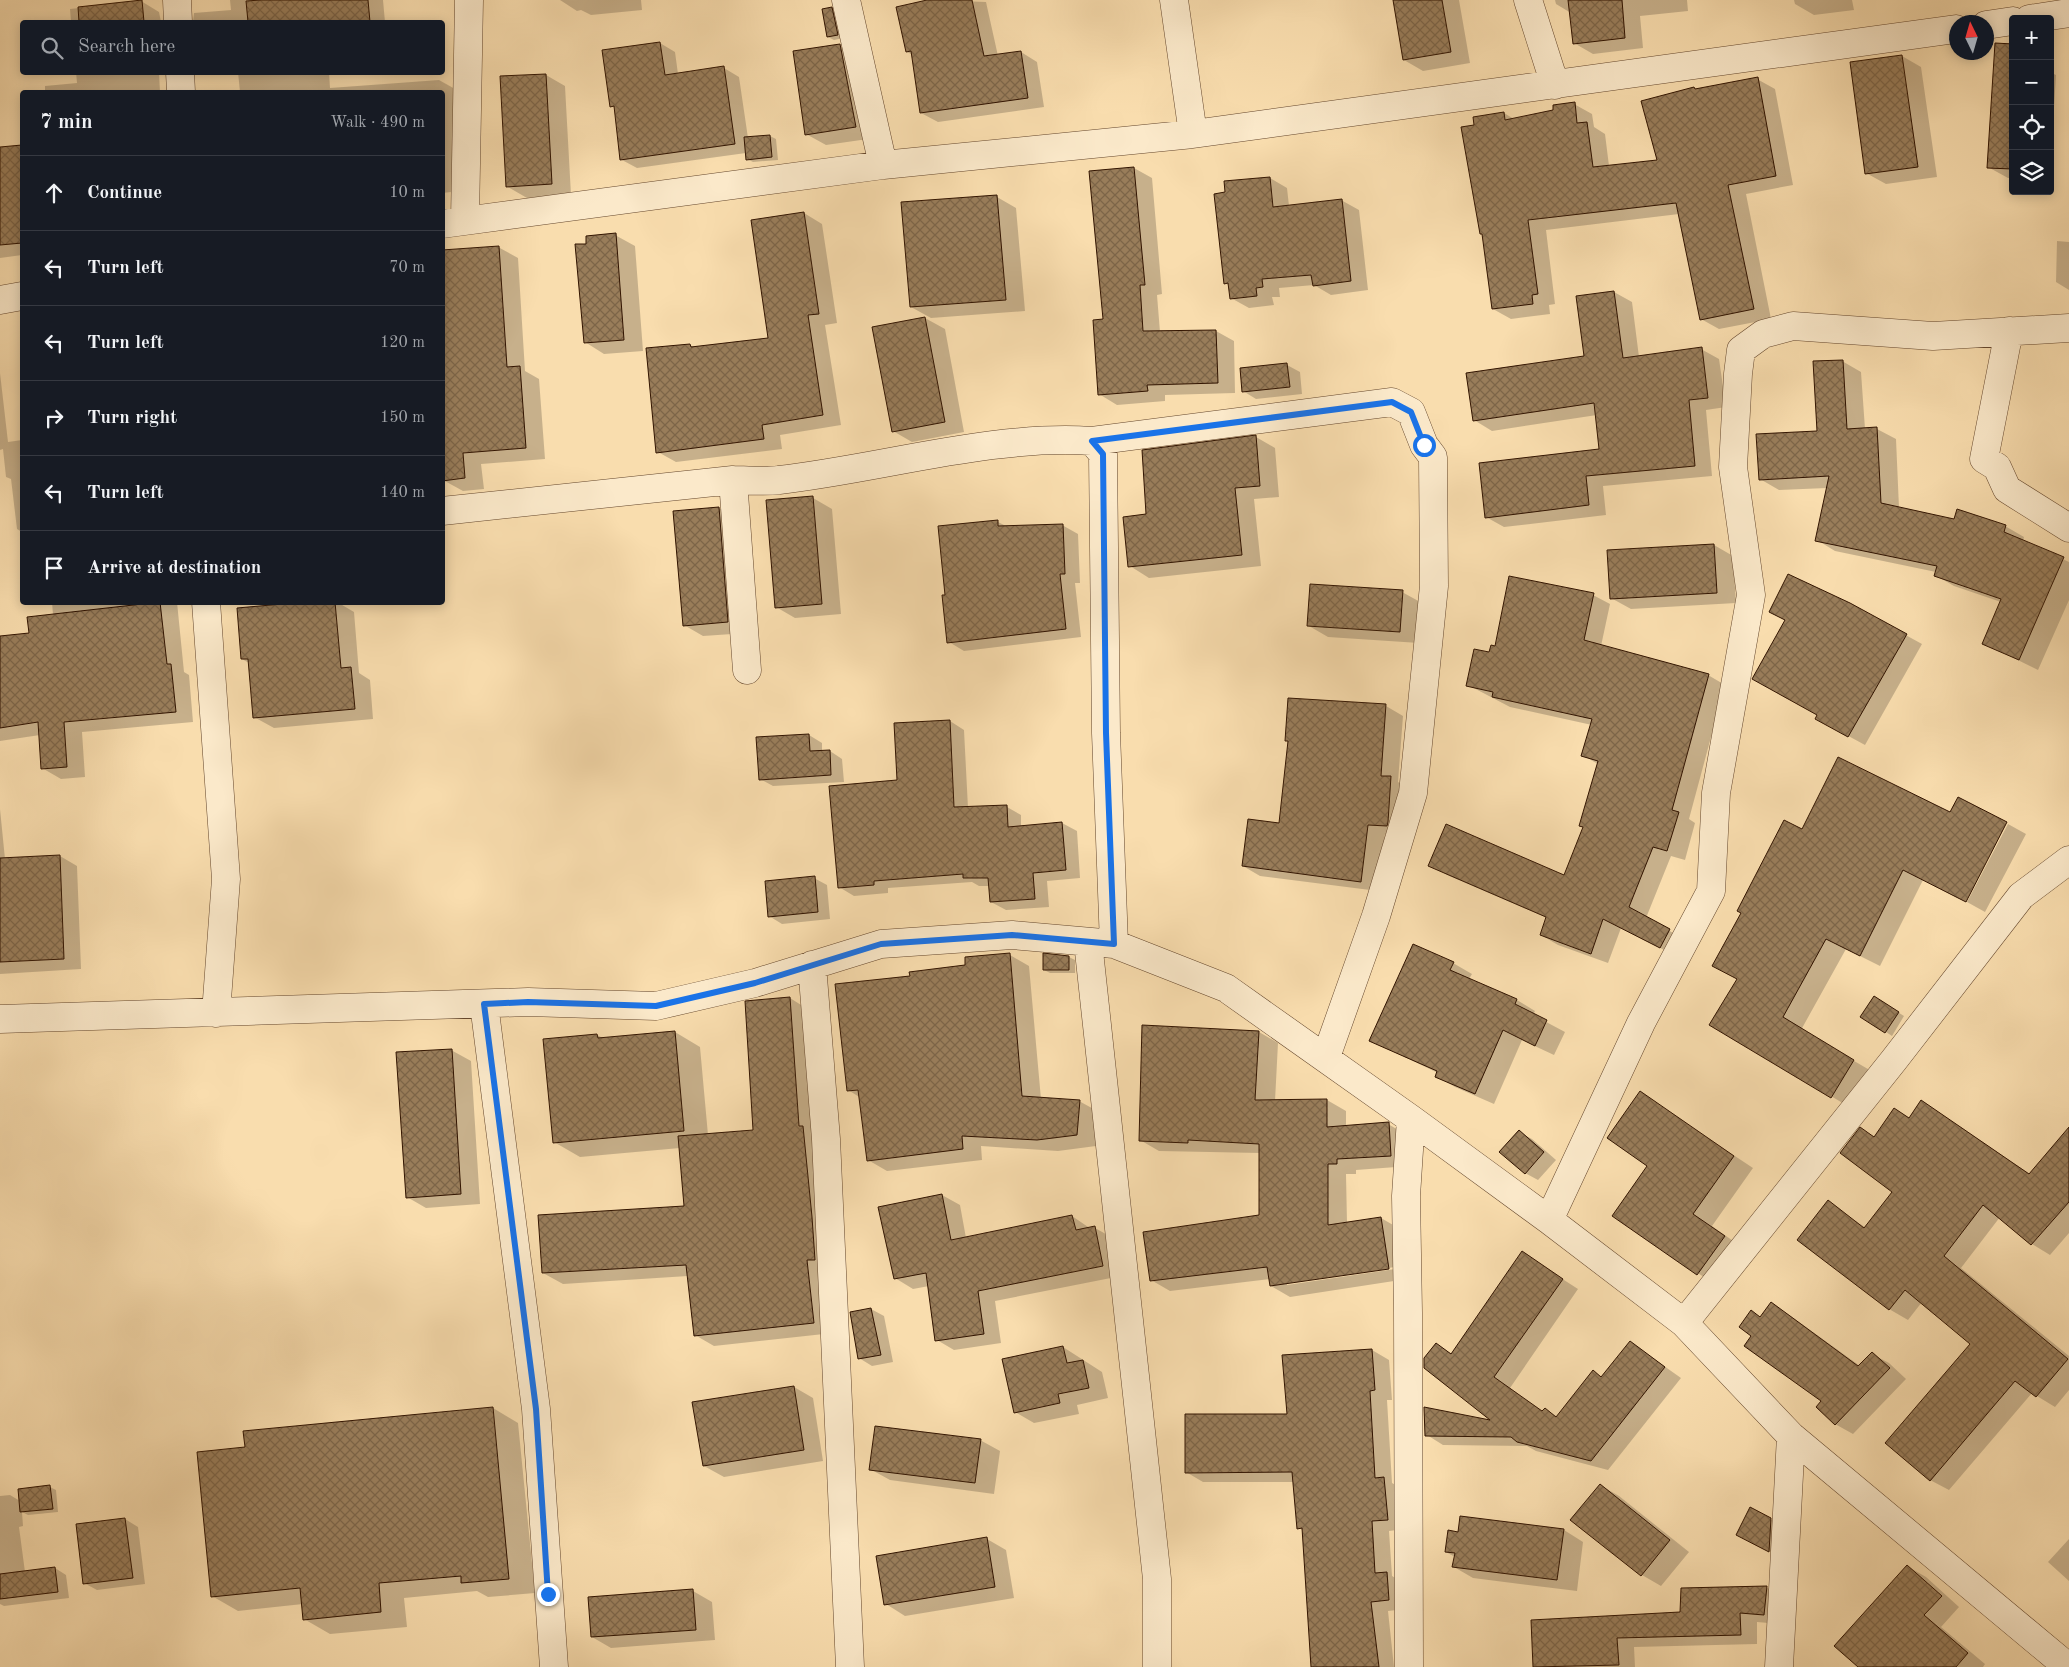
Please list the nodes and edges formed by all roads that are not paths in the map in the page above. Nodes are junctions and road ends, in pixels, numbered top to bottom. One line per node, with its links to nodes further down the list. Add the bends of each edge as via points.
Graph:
1 (177, 0): 8 (street)
2 (469, 0): 17 (street)
3 (846, 0): 16 (street)
4 (1174, 0): 15 (street)
5 (1528, 0): 13 (street)
6 (2069, 12): 7 (street)
7 (2052, 15)
8 (178, 20)
9 (2009, 22): 10 (street)
10 (1994, 24)
11 (1949, 30): 13 (street)
12 (180, 75): 14 (street)
13 (1555, 85): 15 (street)
14 (181, 90)
15 (1193, 134): 16 (street)
16 (883, 165): 17 (street)
17 (454, 221)
18 (20, 296): 19 (street)
19 (0, 300)
20 (2069, 328): 21 (street)
21 (2010, 331): 25 (street, via 1984,459 1997,467 2007,489); 36 (street, via 1933,336 1793,326 1763,334 1742,350 1733,467 1751,595 1716,793 1711,891 1641,1023)
22 (1092, 441): 23 (street, via 1063,439 992,447 777,481); 29 (street, via 1103,454 1106,733); 34 (street, via 1392,402 1411,412 1424,445 1433,457 1434,586 1413,793 1376,916)
23 (733, 480): 24 (street); 27 (street)
24 (445, 511)
25 (2069, 528)
26 (206, 605): 32 (street, via 226,879)
27 (747, 670)
28 (2069, 860): 37 (street, via 2021,896)
29 (1101, 943): 30 (street, via 1012,935 881,944); 34 (street, via 1226,988); 41 (street, via 1157,1579)
30 (812, 965): 31 (street, via 755,983 656,1006 528,1002); 40 (street, via 826,1139)
31 (484, 1004): 32 (street); 39 (street, via 536,1409)
32 (216, 1013): 33 (street)
33 (0, 1019)
34 (1326, 1057): 35 (street)
35 (1411, 1119): 36 (street); 42 (street, via 1406,1196)
36 (1549, 1220): 37 (street)
37 (1684, 1323): 38 (street)
38 (1791, 1436): 43 (street); 44 (street)
39 (554, 1667)
40 (850, 1667)
41 (1158, 1667)
42 (1409, 1667)
43 (1779, 1667)
44 (2068, 1667)

